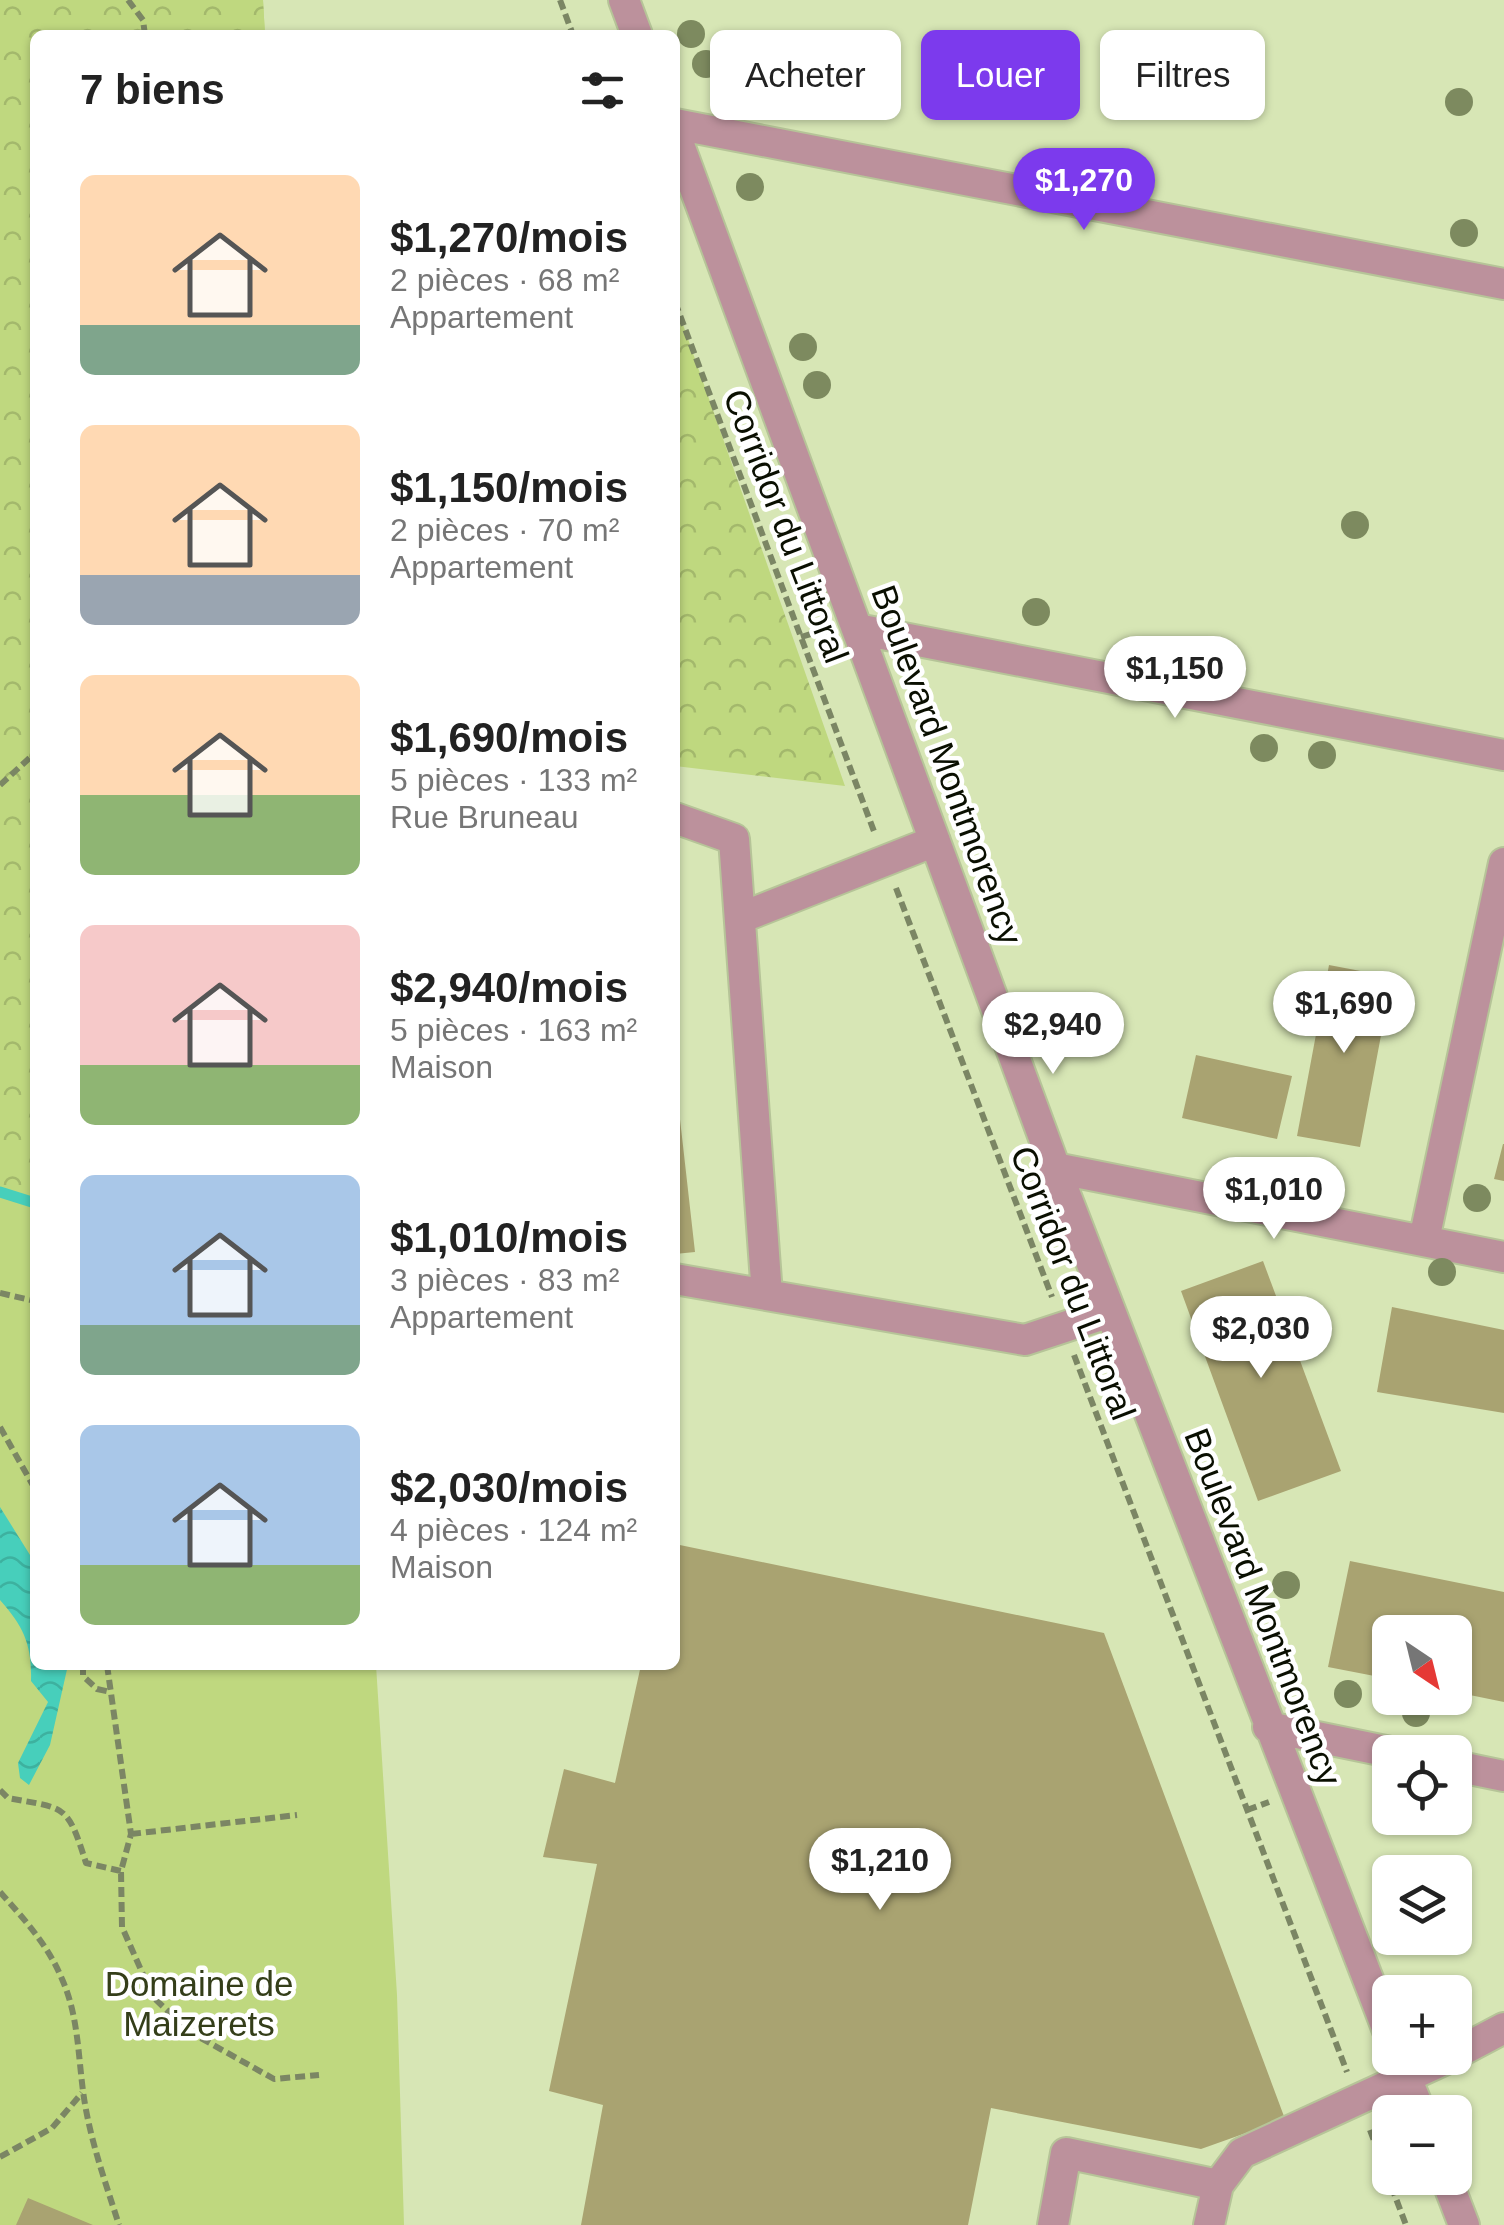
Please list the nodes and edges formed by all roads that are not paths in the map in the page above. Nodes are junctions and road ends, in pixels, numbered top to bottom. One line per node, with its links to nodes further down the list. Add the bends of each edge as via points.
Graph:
1 (624, 0): 2 (street)
2 (636, 30)
3 (680, 125): 6 (street)
4 (680, 163): 5 (street, Boulevard Montmorency)
5 (689, 215): 7 (street, Boulevard Montmorency)
6 (1504, 284)
7 (857, 629): 8 (street); 10 (street, Boulevard Montmorency)
8 (1504, 755)
9 (680, 820): 12 (street, via 734,839)
10 (935, 841): 12 (street); 13 (street, Boulevard Montmorency)
11 (1504, 864): 14 (street)
12 (740, 918): 17 (street)
13 (1055, 1168): 14 (street); 18 (street, Boulevard Montmorency)
14 (1424, 1240): 15 (street)
15 (1504, 1256)
16 (680, 1280): 17 (street)
17 (767, 1295): 18 (street, via 1024,1340)
18 (1110, 1312): 19 (street, Boulevard Montmorency)
19 (1268, 1727): 20 (street); 23 (street, Boulevard Montmorency)
20 (1372, 1748)
21 (1472, 1769): 22 (street)
22 (1504, 1776)
23 (1372, 1990)
24 (1504, 2028): 25 (street)
25 (1472, 2045)
26 (1393, 2075): 27 (street, via 1358,2100 1242,2153)
27 (1218, 2185): 29 (street, via 1066,2153); 30 (street)
28 (1453, 2195): 31 (street)
29 (1052, 2225)
30 (1210, 2225)
31 (1464, 2225)

